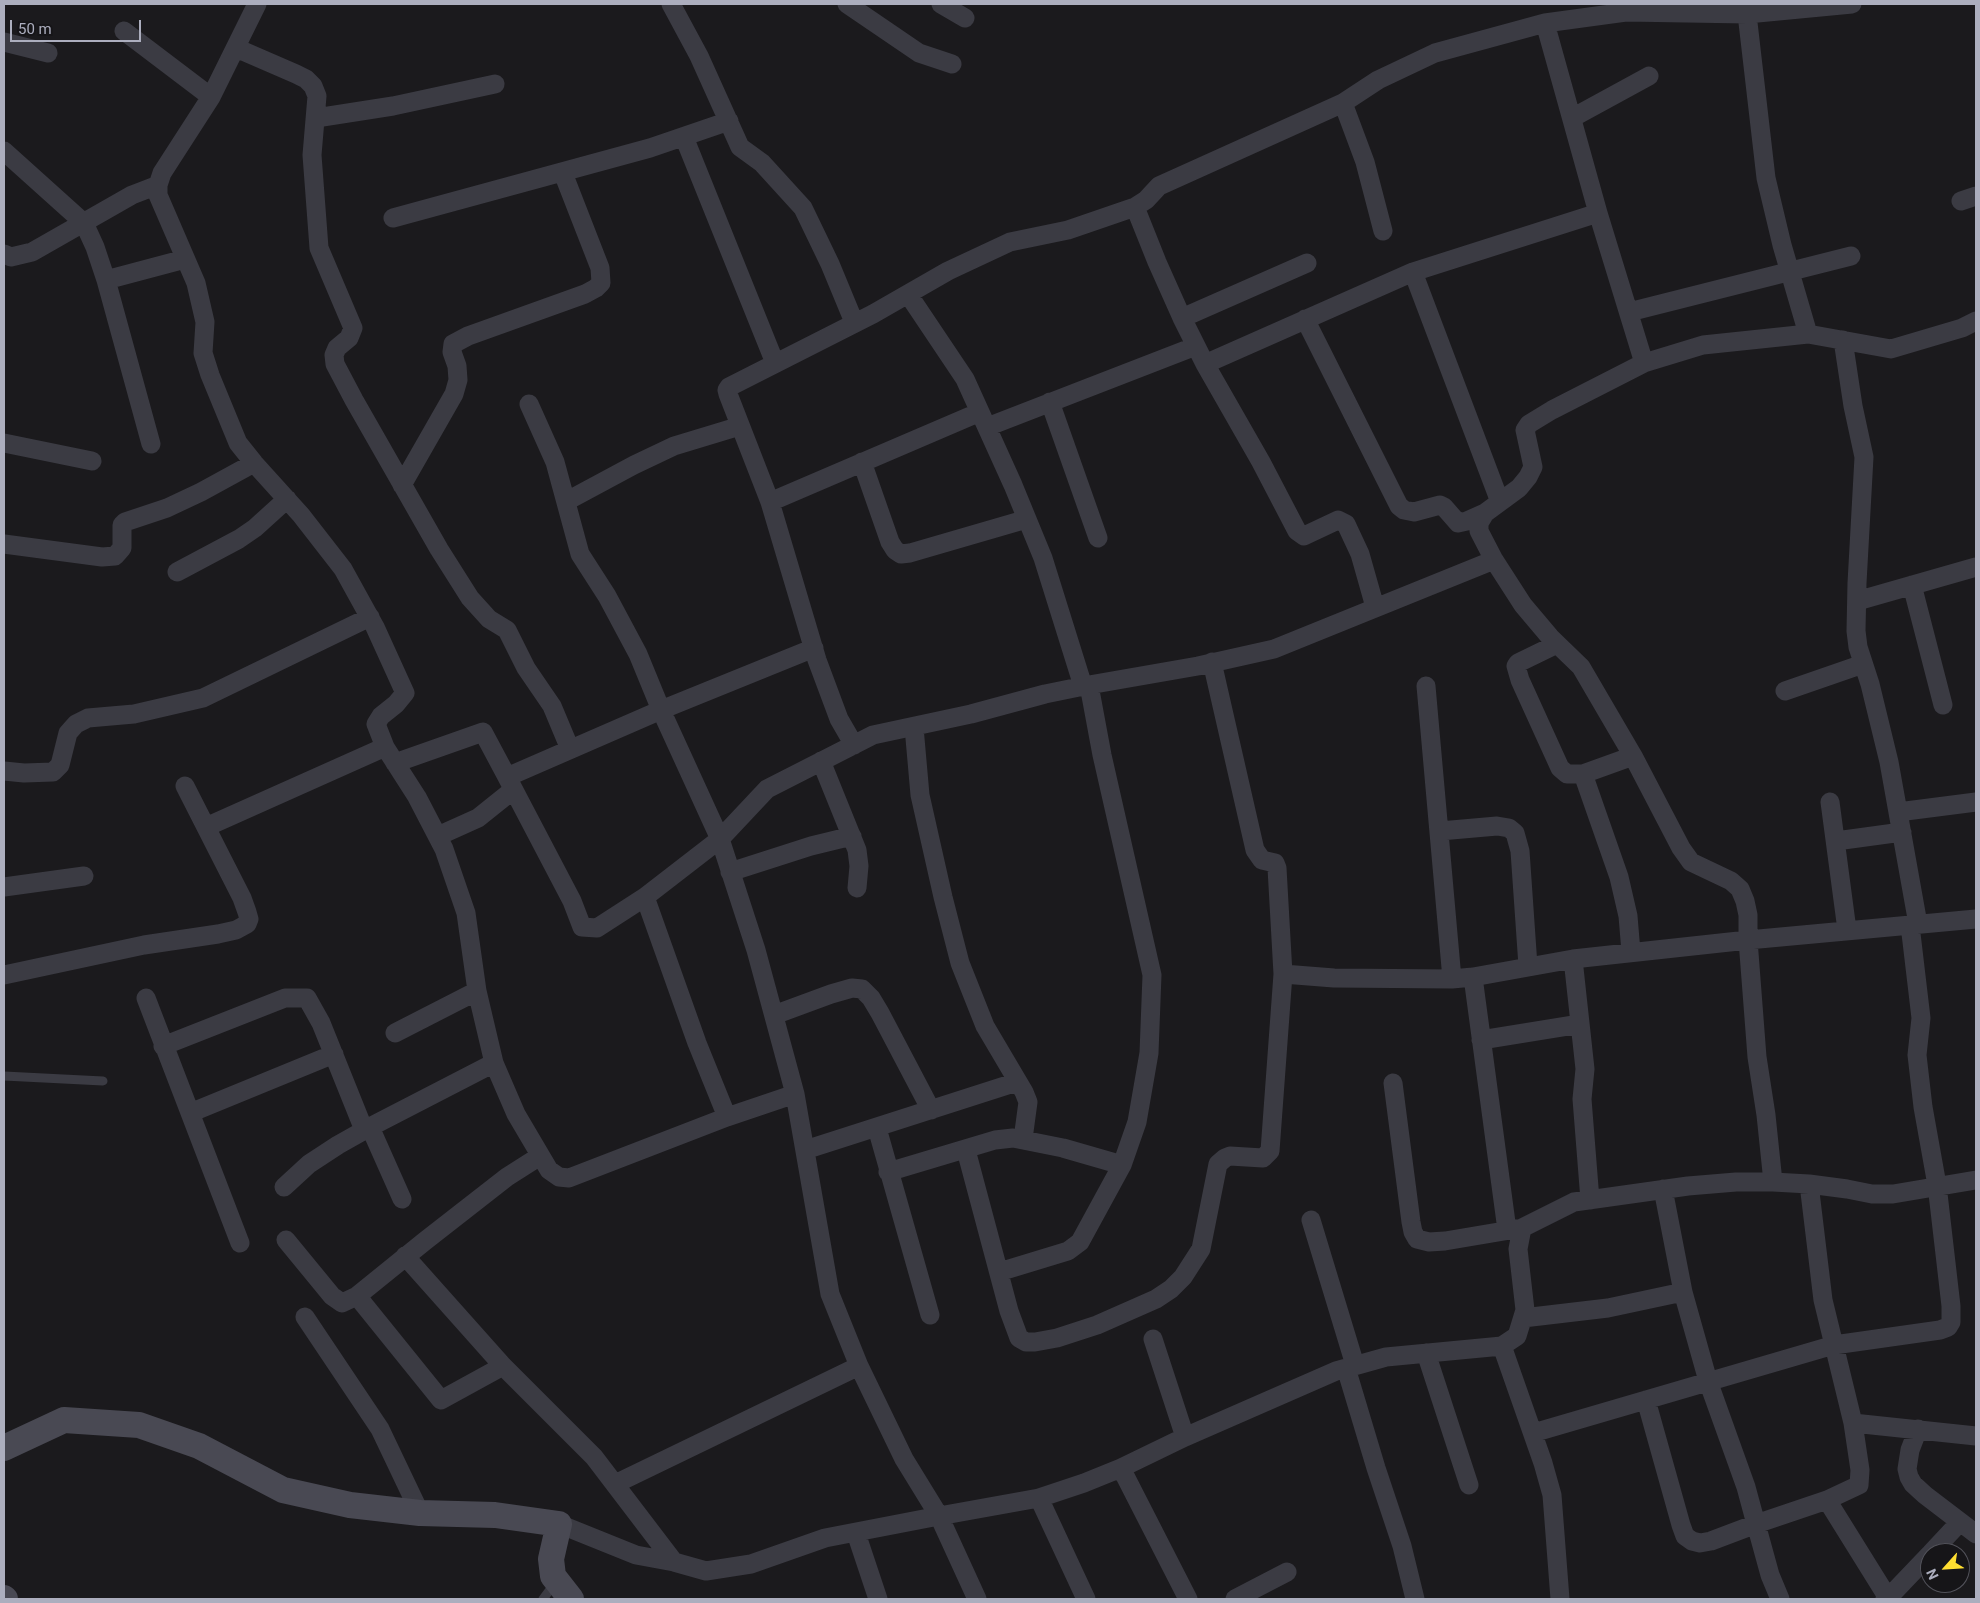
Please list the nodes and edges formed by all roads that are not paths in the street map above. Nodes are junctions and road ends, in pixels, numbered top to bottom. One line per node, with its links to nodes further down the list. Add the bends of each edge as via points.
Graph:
1 (256, 4): 11 (street)
2 (671, 4): 20 (street)
3 (847, 4): 13 (street, via 919,53)
4 (941, 4): 7 (street)
5 (1852, 4): 6 (street)
6 (1746, 14): 8 (street, via 1626,12); 34 (street, via 1766,178)
7 (965, 18)
8 (1545, 23): 17 (street, via 1435,53 1378,80); 19 (street)
9 (124, 31): 16 (street)
10 (4, 42): 12 (street)
11 (236, 48): 16 (street); 18 (street, via 306,79 317,96)
12 (48, 54)
13 (952, 64)
14 (1648, 76): 19 (street)
15 (496, 84): 18 (street, via 393,106)
16 (211, 97): 24 (street, via 162,173)
17 (1342, 103): 25 (street, via 1159,186); 29 (street, via 1365,162)
18 (316, 118): 58 (street, via 312,155 319,248 353,328 349,338 337,348 335,364)
19 (1572, 118): 26 (street)
20 (729, 121): 21 (street); 42 (street, via 740,147 762,163 803,208)
21 (684, 137): 23 (street); 46 (street)
22 (4, 151): 28 (street)
23 (564, 173): 27 (street); 58 (street, via 600,268 601,283 585,294 453,344 458,380 454,394)
24 (158, 185): 28 (street, via 132,195); 32 (street, via 161,204)
25 (1136, 207): 37 (street, via 1068,230 1010,242); 39 (street)
26 (1598, 213): 35 (street); 38 (street)
27 (393, 218)
28 (84, 223): 30 (street, via 32,252 11,257); 36 (street, via 96,247)
29 (1384, 230)
30 (4, 254)
31 (1851, 256): 34 (street)
32 (185, 259): 36 (street); 57 (street, via 196,283 204,322 203,353 210,375 238,443)
33 (1307, 263): 39 (street)
34 (1790, 271): 38 (street); 43 (street)
35 (1413, 272): 40 (street); 62 (street)
36 (106, 280): 54 (street)
37 (908, 294): 42 (street); 51 (street, via 965,378)
38 (1629, 312): 47 (street)
39 (1182, 318): 45 (street)
40 (1305, 320): 48 (street); 62 (street, via 1399,506 1414,512 1440,505 1458,523)
41 (1976, 321): 44 (street, via 1892,349)
42 (854, 322): 46 (street)
43 (1808, 334): 44 (street); 47 (street, via 1703,345)
44 (1842, 340): 70 (street, via 1864,457)
45 (1196, 346): 48 (street); 49 (street)
46 (775, 363): 52 (street, via 736,382 727,390)
47 (1644, 363): 62 (street, via 1529,424 1525,430 1533,467 1519,488)
48 (1205, 364): 71 (street, via 1297,531 1304,536 1338,520 1346,524 1360,554)
49 (1050, 402): 51 (street); 64 (street)
50 (529, 404): 60 (street, via 555,462)
51 (984, 419): 56 (street); 63 (street)
52 (740, 426): 60 (street, via 674,446); 61 (street)
53 (4, 443): 55 (street)
54 (151, 444)
55 (92, 461)
56 (862, 462): 61 (street); 63 (street, via 890,542 901,554)
57 (254, 463): 59 (street); 65 (street, via 202,492 125,522 122,525 122,548 115,556)
58 (402, 485): 84 (street, via 470,598 489,619 508,630 526,668 552,706)
59 (286, 499): 68 (street, via 239,539); 72 (street, via 343,569)
60 (567, 501): 81 (street, via 580,554 638,654)
61 (770, 502): 74 (street)
62 (1493, 507): 66 (street, via 1479,523 1479,531)
63 (1027, 519): 77 (street)
64 (1098, 538)
65 (4, 544)
66 (1494, 560): 71 (street); 73 (street, via 1523,605)
67 (1976, 567): 69 (street)
68 (177, 572)
69 (1912, 585): 70 (street); 80 (street)
70 (1857, 601): 76 (street, via 1856,631)
71 (1375, 607): 75 (street, via 1274,649)
72 (370, 618): 85 (street, via 404,693 376,724); 88 (street, via 203,698 134,714 88,718 68,732 60,765 53,772)
73 (1558, 644): 86 (street, via 1581,667); 89 (street, via 1518,663 1517,671 1560,768 1567,774)
74 (814, 648): 81 (street); 83 (street, via 840,719)
75 (1212, 662): 77 (street); 114 (street, via 1255,850 1262,860 1275,864 1277,868)
76 (1863, 664): 79 (street); 94 (street, via 1885,745)
77 (1086, 685): 82 (street); 141 (street, via 1152,975 1149,1054 1137,1122)
78 (1426, 686): 96 (street)
79 (1785, 691)
80 (1943, 705)
81 (661, 710): 84 (street); 100 (street)
82 (914, 727): 83 (street, via 873,735); 129 (street, via 920,795 960,963 985,1026)
83 (854, 745): 87 (street)
84 (570, 749): 90 (street)
85 (390, 755): 90 (street, via 483,732); 95 (street); 98 (street)
86 (1633, 756): 89 (street); 110 (street, via 1691,862 1740,889 1748,915)
87 (821, 761): 99 (street); 100 (street, via 767,788)
88 (4, 771)
89 (1583, 774): 111 (street, via 1619,877 1628,916)
90 (510, 784): 98 (street, via 478,818); 106 (street, via 572,901 582,927 597,928)
91 (185, 786): 95 (street)
92 (1830, 802): 101 (street)
93 (1976, 802): 94 (street)
94 (1898, 812): 97 (street)
95 (206, 827): 115 (street, via 247,912 248,919 242,927)
96 (1440, 831): 113 (street, via 1497,826 1515,833 1520,851); 117 (street)
97 (1902, 832): 101 (street); 108 (street)
98 (438, 836): 118 (street, via 466,912)
99 (852, 836): 102 (street); 105 (street, via 859,866)
100 (720, 839): 102 (street); 106 (street)
101 (1836, 841): 109 (street)
102 (730, 872): 120 (street)
103 (84, 876): 104 (street)
104 (4, 887)
105 (857, 888)
106 (645, 897): 134 (street)
107 (1976, 919): 108 (street)
108 (1914, 924): 109 (street); 146 (street, via 1921,1018 1917,1055)
109 (1847, 930): 110 (street)
110 (1748, 940): 111 (street); 144 (street, via 1757,1057)
111 (1631, 952): 112 (street)
112 (1573, 959): 113 (street); 121 (street)
113 (1528, 966): 116 (street)
114 (1283, 974): 117 (street); 156 (street, via 1270,1151 1263,1158 1230,1156 1218,1164 1201,1249 1183,1277 1156,1299 1097,1325 1057,1338 1026,1342 1019,1338)
115 (4, 975)
116 (1473, 977): 117 (street); 123 (street)
117 (1452, 979)
118 (477, 991): 122 (street); 126 (street)
119 (146, 998): 124 (street)
120 (774, 1015): 131 (street); 132 (street, via 831,994 852,988 862,989 880,1014)
121 (1580, 1024): 123 (street); 150 (street)
122 (395, 1033)
123 (1481, 1040): 152 (street)
124 (163, 1046): 125 (street, via 284,998 300,997 307,998 314,1007); 133 (street)
125 (334, 1054): 133 (street); 136 (street)
126 (494, 1063): 136 (street); 140 (street, via 516,1114)
127 (4, 1076): 128 (lane)
128 (103, 1081)
129 (1017, 1082): 132 (street); 137 (street, via 1028,1102)
130 (1393, 1083): 152 (street, via 1411,1222 1417,1238 1428,1242)
131 (795, 1094): 134 (street); 138 (street)
132 (930, 1110): 135 (street)
133 (190, 1113): 154 (street)
134 (727, 1117): 140 (street, via 569,1178 559,1177 549,1170)
135 (877, 1128): 138 (street); 142 (street)
136 (367, 1129): 147 (street, via 309,1164); 149 (street)
137 (1023, 1139): 139 (street, via 995,1140); 141 (street)
138 (805, 1150): 167 (street, via 830,1294)
139 (966, 1150): 142 (street); 156 (street)
140 (540, 1156): 155 (street)
141 (1122, 1165): 156 (street, via 1080,1242 1068,1251)
142 (888, 1172): 159 (street)
143 (1976, 1180): 146 (street)
144 (1773, 1182): 145 (street); 148 (street)
145 (1809, 1184): 146 (street, via 1872,1194 1893,1194); 163 (street, via 1823,1300)
146 (1937, 1185): 163 (street, via 1951,1306 1948,1327)
147 (284, 1187)
148 (1664, 1189): 150 (street); 157 (street)
149 (402, 1199)
150 (1590, 1200): 152 (street, via 1574,1202)
151 (1311, 1220): 168 (street)
152 (1515, 1229): 161 (street, via 1525,1310)
153 (286, 1240): 158 (street, via 338,1302)
154 (240, 1243)
155 (405, 1256): 158 (street); 166 (street)
156 (999, 1272)
157 (1684, 1292): 161 (street, via 1608,1308); 169 (street)
158 (357, 1296): 166 (street, via 441,1400)
159 (930, 1315)
160 (305, 1318): 182 (street, via 380,1429)
161 (1522, 1318): 164 (street, via 1517,1336)
162 (1152, 1338): 175 (street)
163 (1834, 1345): 169 (street); 171 (street)
164 (1502, 1346): 165 (street); 173 (street)
165 (1426, 1353): 168 (street, via 1386,1357); 179 (street)
166 (503, 1366): 178 (street, via 594,1457)
167 (860, 1366): 178 (street); 183 (street, via 904,1459)
168 (1351, 1366): 175 (street); 200 (street, via 1376,1468 1402,1546)
169 (1708, 1381): 170 (street); 186 (street)
170 (1646, 1400): 173 (street); 186 (street, via 1685,1536 1700,1543)
171 (1853, 1423): 172 (street); 181 (street, via 1859,1485)
172 (1918, 1429): 174 (street); 184 (street, via 1910,1450 1909,1477)
173 (1533, 1433): 201 (street, via 1552,1495)
174 (1976, 1436)
175 (1185, 1437): 177 (street)
176 (4, 1448): 182 (street, via 64,1420 139,1425 199,1446 282,1490 350,1506)
177 (1121, 1468): 180 (street); 198 (street)
178 (615, 1484): 190 (street)
179 (1469, 1485)
180 (1039, 1498): 183 (street); 197 (street)
181 (1828, 1500): 186 (street); 194 (street)
182 (420, 1513): 185 (street, via 495,1515)
183 (939, 1516): 187 (street); 196 (street)
184 (1960, 1522): 188 (street); 189 (street)
185 (559, 1524): 190 (street, via 636,1555); 193 (street, via 551,1559)
186 (1756, 1524): 202 (street)
187 (856, 1533): 190 (street, via 825,1538 751,1564 706,1571); 195 (street)
188 (1976, 1534)
189 (1940, 1543)
190 (674, 1562)
191 (1920, 1563): 194 (street)
192 (1287, 1572): 199 (street)
193 (557, 1593)
194 (1887, 1598)
195 (878, 1599)
196 (976, 1599)
197 (1086, 1599)
198 (1188, 1599)
199 (1236, 1599)
200 (1415, 1599)
201 (1560, 1599)
202 (1780, 1599)

